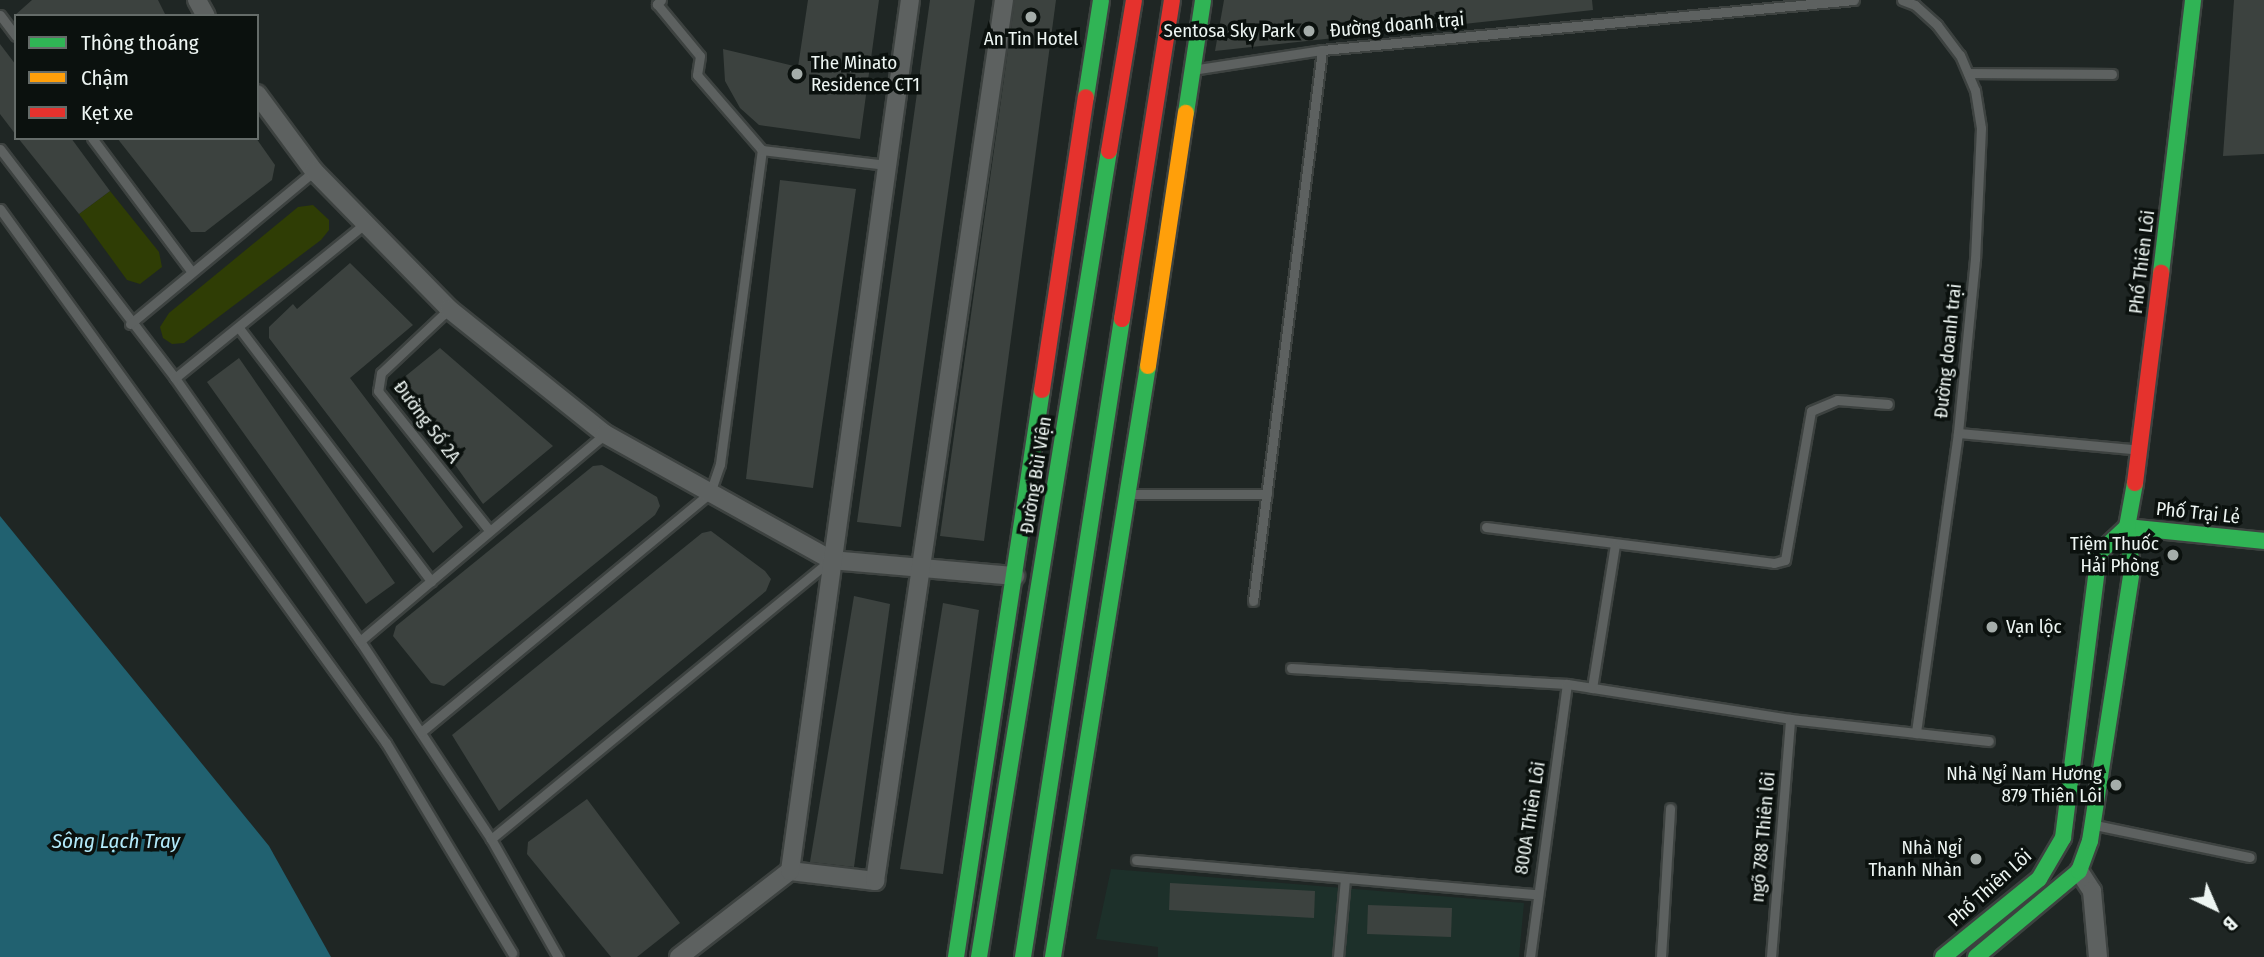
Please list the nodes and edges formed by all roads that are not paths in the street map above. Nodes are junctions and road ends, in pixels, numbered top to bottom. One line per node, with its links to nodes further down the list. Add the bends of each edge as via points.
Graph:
1 (662, 0): 20 (lane, via 657,4 700,56 697,75)
2 (910, 0): 21 (street)
3 (1004, 0): 43 (street)
4 (1101, 0): 44 (main road, Đường Bùi Viện)
5 (1134, 0): 45 (main road, Đường Bùi Viện)
6 (1172, 0): 71 (main road)
7 (1203, 0): 14 (main road)
8 (1854, 0): 13 (lane, Đường doanh trại)
9 (1902, 0): 15 (lane, Đường doanh trại, via 1937,25)
10 (2193, 0): 33 (main road, Phố Thiên Lôi)
11 (0, 15): 12 (lane)
12 (14, 33)
13 (1321, 50): 14 (lane, Đường doanh trại); 36 (lane)
14 (1195, 70): 35 (main road)
15 (1968, 73): 16 (lane); 31 (lane, Đường doanh trại, via 1981,128 1981,171)
16 (2112, 74)
17 (259, 97): 22 (street)
18 (93, 140): 25 (lane)
19 (0, 149): 27 (lane)
20 (762, 150): 21 (lane); 34 (lane, via 720,464)
21 (886, 165): 42 (street)
22 (314, 171): 24 (street); 25 (lane)
23 (0, 209): 66 (lane, via 386,743)
24 (363, 225): 26 (street); 28 (lane)
25 (191, 271): 27 (lane)
26 (449, 309): 32 (street); 39 (lane, Đường Số 2A, via 381,373 378,391)
27 (130, 324): 29 (lane)
28 (239, 328): 29 (lane); 46 (lane)
29 (175, 378): 48 (lane)
30 (1888, 404): 41 (lane, via 1837,400 1811,411 1785,560 1774,563)
31 (1958, 433): 33 (lane); 54 (lane, Đường doanh trại)
32 (605, 434): 34 (street); 39 (lane)
33 (2141, 450): 38 (main road, Phố Thiên Lôi)
34 (710, 493): 42 (street); 53 (lane)
35 (1129, 494): 36 (lane); 72 (main road)
36 (1267, 494): 47 (lane)
37 (1486, 527): 41 (lane)
38 (2127, 527): 40 (main road, Phố Trại Lẻ); 57 (main road, Phố Thiên Lôi, via 2132,569); 60 (main road, Phố Thiên Lôi, via 2099,553 2063,838)
39 (489, 530): 46 (lane)
40 (2264, 541)
41 (1615, 545): 51 (lane)
42 (831, 560): 43 (street); 58 (lane); 62 (street)
43 (918, 569): 44 (street); 62 (street, via 875,881)
44 (1015, 576): 45 (main road); 69 (main road, Đường Bùi Viện)
45 (1040, 579): 70 (main road, Đường Bùi Viện)
46 (431, 581): 48 (lane)
47 (1253, 601)
48 (360, 641): 53 (lane)
49 (1291, 668): 50 (lane)
50 (1567, 684): 51 (lane); 65 (lane, 800A Thiên Lôi)
51 (1592, 688): 52 (lane)
52 (1790, 719): 54 (lane); 76 (lane, ngõ 788 Thiên lôi)
53 (421, 732): 58 (lane)
54 (1916, 733): 55 (lane)
55 (1989, 741)
56 (1670, 808): 75 (lane)
57 (2093, 824): 59 (lane); 63 (main road, Phố Thiên Lôi)
58 (491, 839): 67 (lane)
59 (2250, 857)
60 (2053, 859): 63 (main road); 77 (main road, Phố Thiên Lôi, via 2039,879)
61 (1136, 860): 64 (lane)
62 (790, 871): 68 (street)
63 (2079, 871): 78 (main road); 79 (street, via 2092,891)
64 (1345, 879): 65 (lane); 73 (lane)
65 (1535, 894): 74 (lane, 800A Thiên Lôi)
66 (512, 953)
67 (558, 957)
68 (679, 957)
69 (957, 957)
70 (979, 957)
71 (1023, 957)
72 (1053, 957)
73 (1338, 957)
74 (1530, 957)
75 (1661, 957)
76 (1770, 957)
77 (1943, 957)
78 (1976, 957)
79 (2098, 957)

